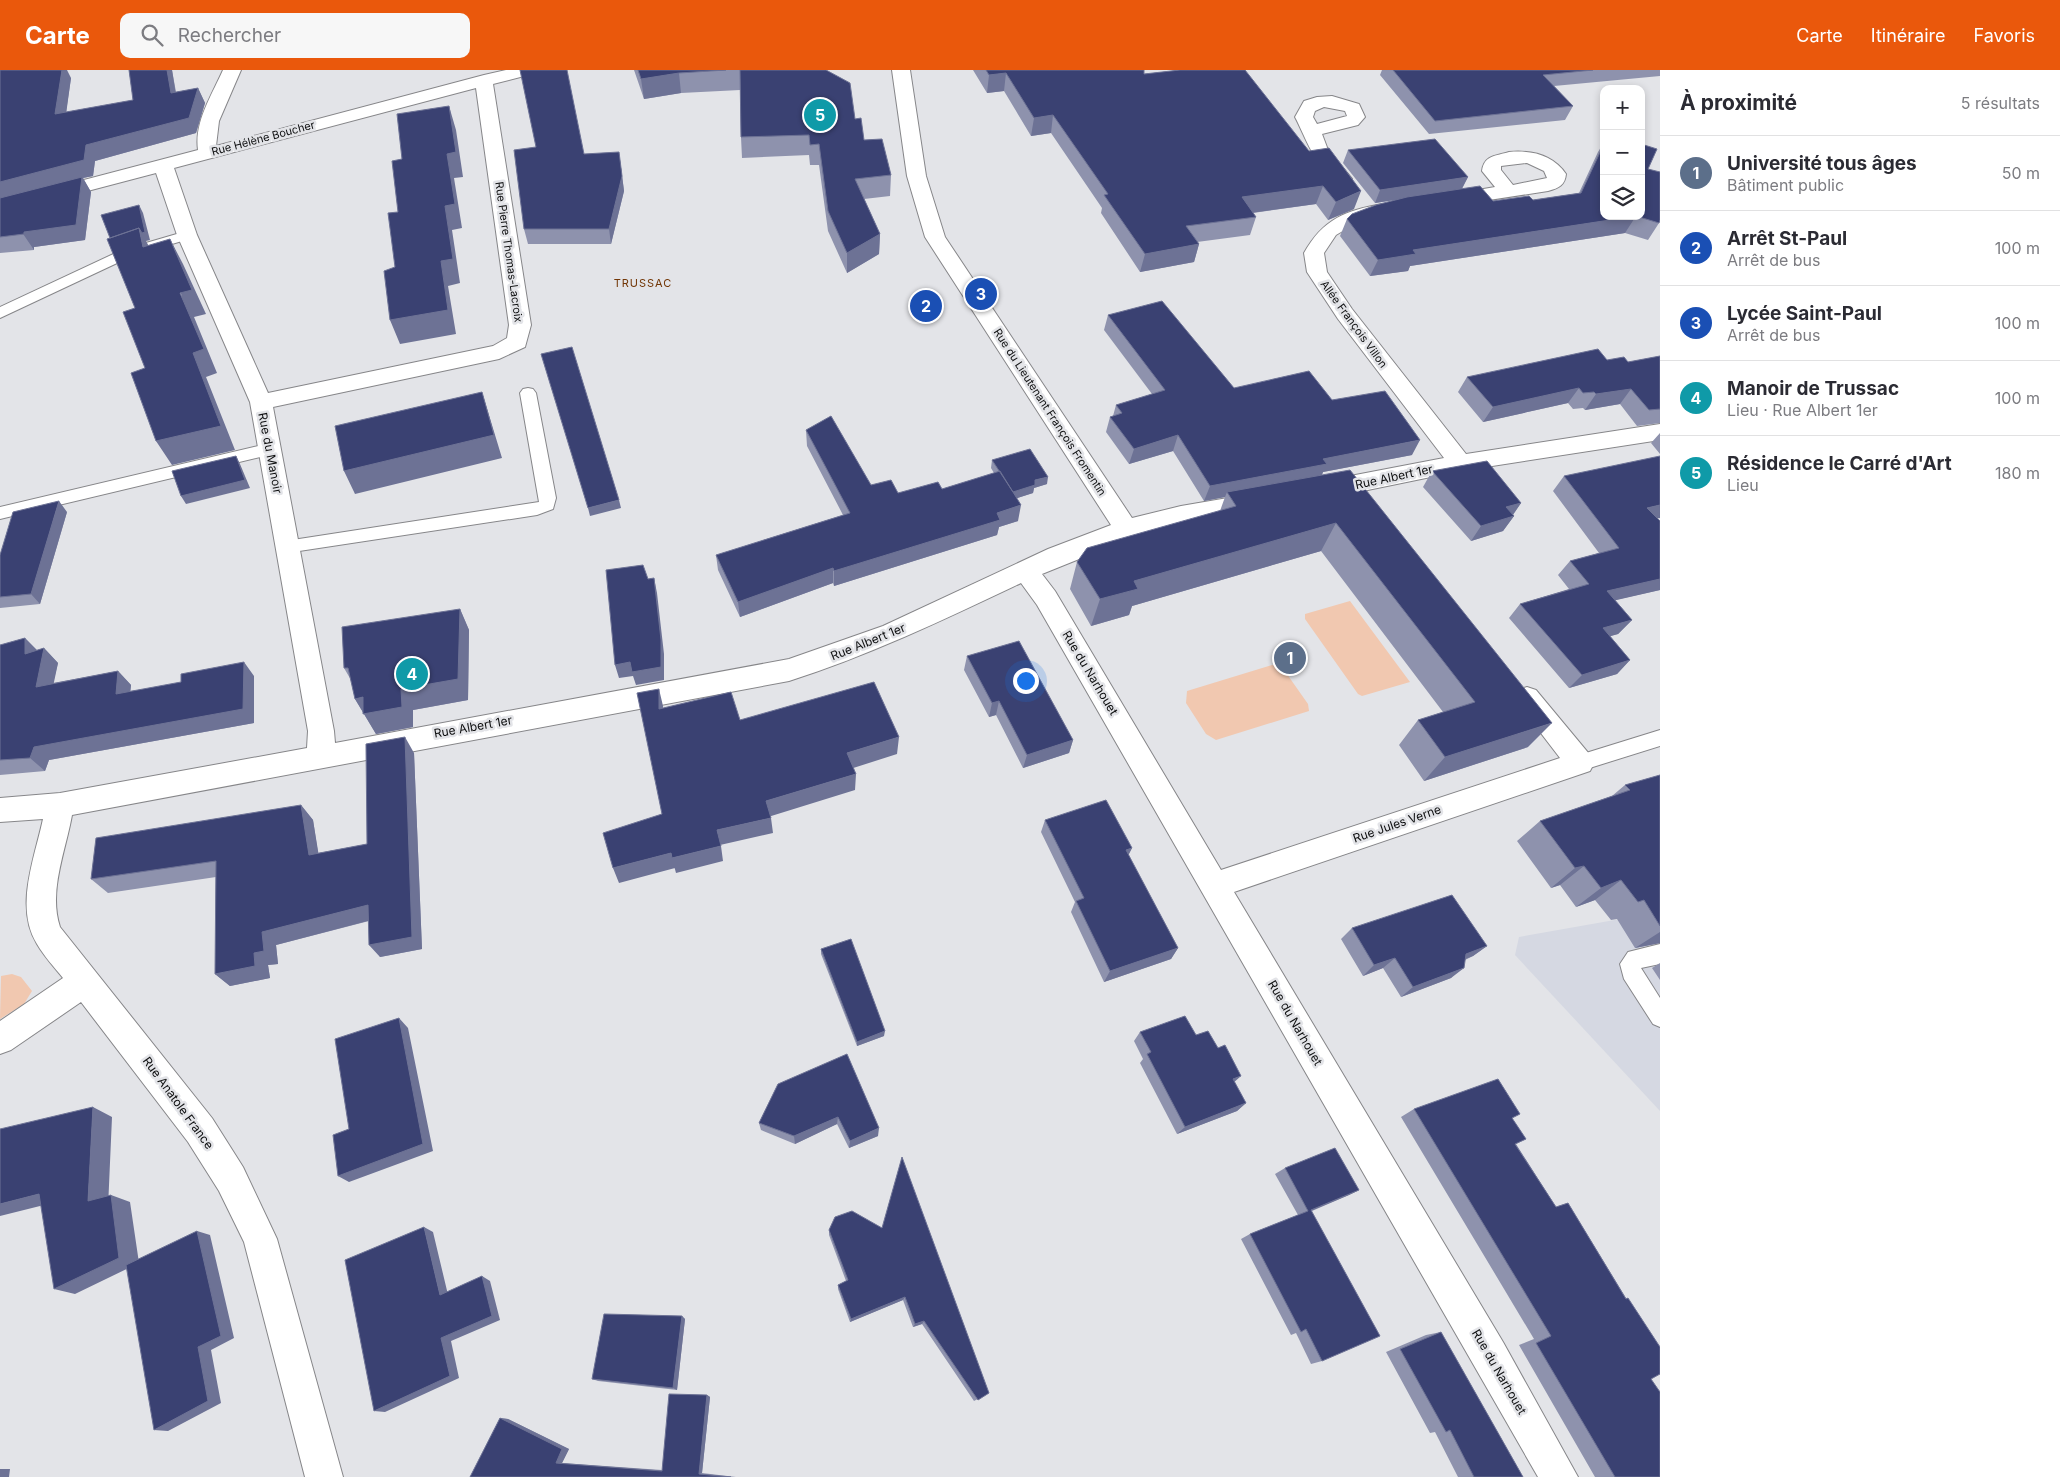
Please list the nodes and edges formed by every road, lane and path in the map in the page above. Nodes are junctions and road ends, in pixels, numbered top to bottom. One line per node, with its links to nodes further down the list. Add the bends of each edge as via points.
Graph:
1 (232, 70): 6 (street, via 209,124)
2 (526, 70): 4 (street, Rue Hélène Boucher)
3 (901, 70): 25 (street, Rue du Lieutenant François Fromentin, via 924,212 935,237)
4 (484, 80): 6 (street, Rue Hélène Boucher); 16 (street, Rue Pierre Thomas-Lacroix, via 520,325 516,342 499,352)
5 (1312, 131): 9 (street, via 1317,146)
6 (208, 153): 7 (street, Rue Hélène Boucher)
7 (163, 165): 12 (street, Rue Hélène Boucher); 13 (street, Rue du Manoir)
8 (1508, 191): 10 (street)
9 (1359, 200): 11 (street, Allée François Villon); 19 (street, Allée François Villon, via 1321,240 1314,253 1317,272 1345,314)
10 (1434, 202)
11 (1406, 206)
12 (0, 208)
13 (187, 235): 14 (lane, via 127,253); 16 (street, Rue du Manoir)
14 (0, 313)
15 (528, 393): 26 (lane, via 547,505)
16 (261, 402): 18 (street, Rue du Manoir)
17 (1660, 432): 19 (street, Rue Albert 1er)
18 (271, 449): 24 (lane); 26 (street, Rue du Manoir)
19 (1460, 463): 20 (street, Rue Albert 1er)
20 (1354, 485): 21 (street, Rue Albert 1er); 23 (street)
21 (1306, 494)
22 (1277, 499): 25 (street, Rue Albert 1er, via 1158,520)
23 (1370, 507)
24 (0, 513)
25 (1127, 530): 27 (street, Rue Albert 1er)
26 (286, 547): 30 (street, Rue du Manoir, via 322,731)
27 (1026, 571): 30 (street, Rue Albert 1er, via 888,634 789,670); 34 (street, Rue du Narhouet, via 1046,598)
28 (1513, 681): 31 (street)
29 (1660, 738): 31 (lane, Rue Jules Verne)
30 (321, 757): 32 (street, Rue Albert 1er)
31 (1580, 763): 34 (street, Rue Jules Verne)
32 (60, 805): 33 (street, Rue Albert 1er); 36 (street, Rue Anatole France, via 41,921 47,934)
33 (0, 810)
34 (1214, 886): 40 (street, Rue du Narhouet)
35 (1660, 954): 37 (lane, via 1635,959 1630,964 1631,972)
36 (86, 981): 38 (street); 39 (street, Rue Anatole France, via 200,1130 248,1211 260,1239)
37 (1660, 1017)
38 (0, 1039)
39 (324, 1477)
40 (1559, 1477)

